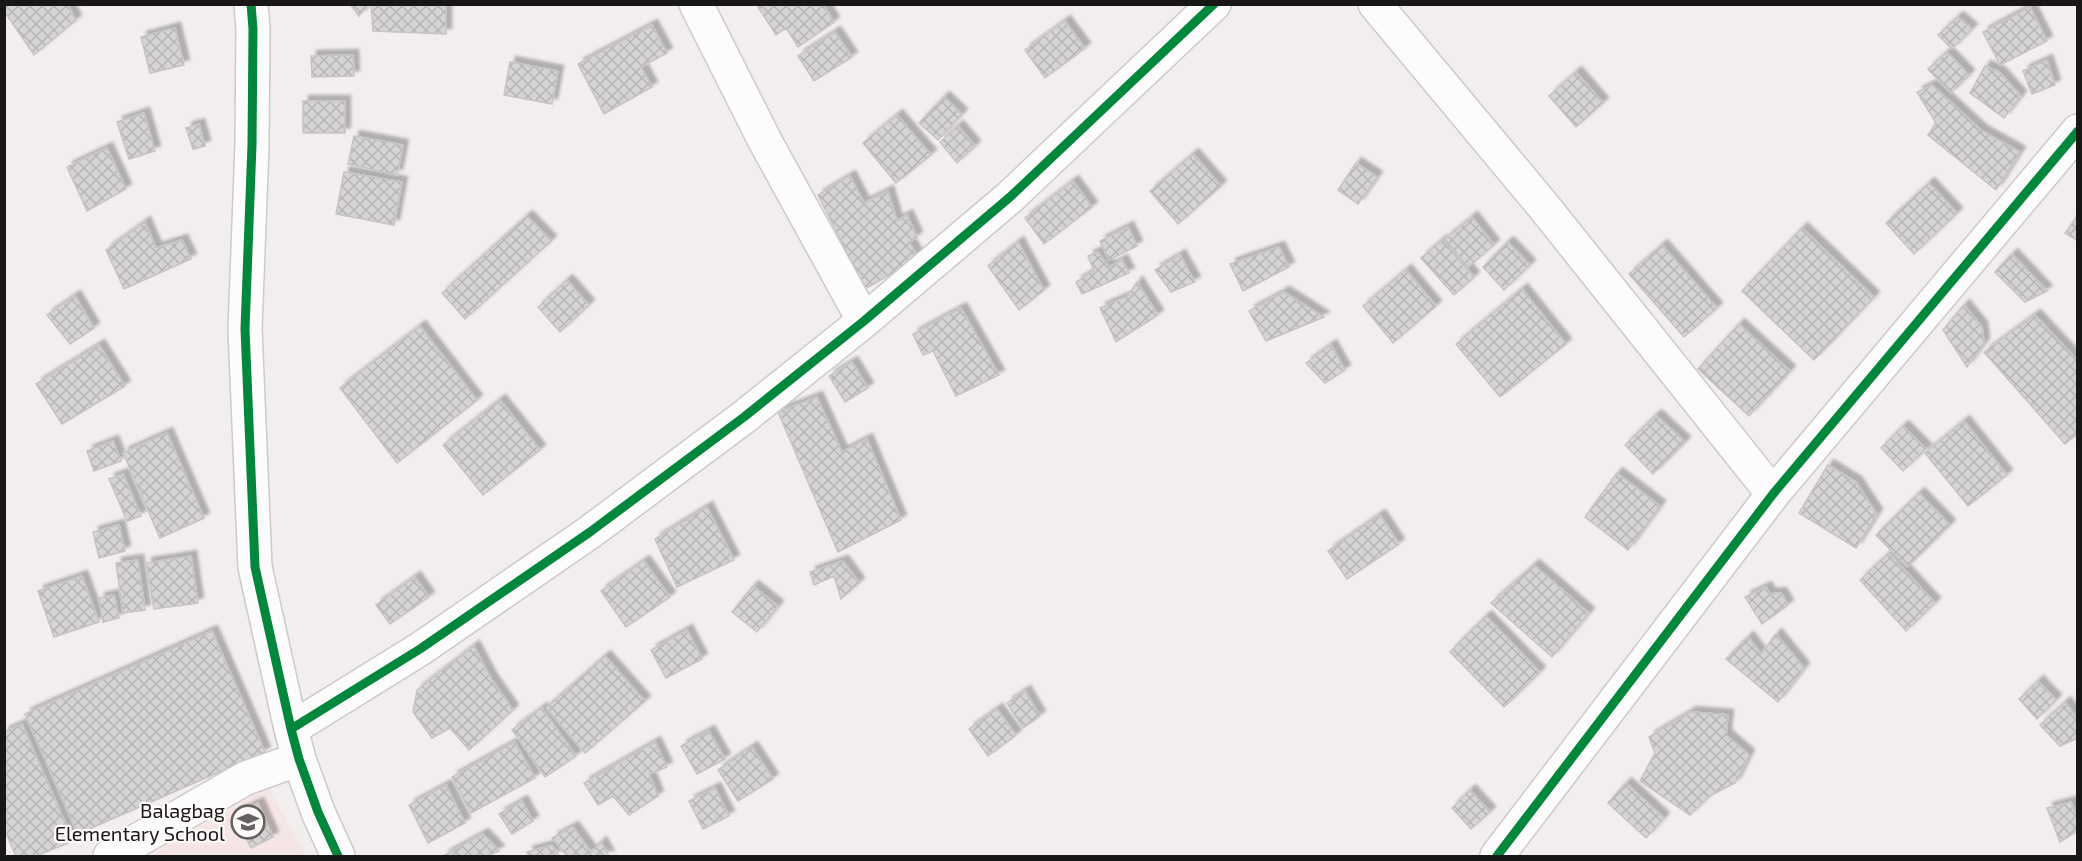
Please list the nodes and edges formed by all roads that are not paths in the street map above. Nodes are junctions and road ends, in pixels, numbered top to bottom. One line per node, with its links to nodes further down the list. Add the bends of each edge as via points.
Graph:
1 (251, 4): 8 (street, via 252,145 245,329 255,567)
2 (696, 4): 6 (street, via 765,141)
3 (1214, 4): 6 (street, via 1010,197)
4 (1375, 4): 7 (street, via 1545,208)
5 (2078, 131): 7 (street)
6 (864, 321): 8 (street, via 590,532 420,649)
7 (1773, 494): 11 (street)
8 (295, 744): 9 (street, via 246,778); 10 (street)
9 (110, 856)
10 (338, 856)
11 (1497, 856)

